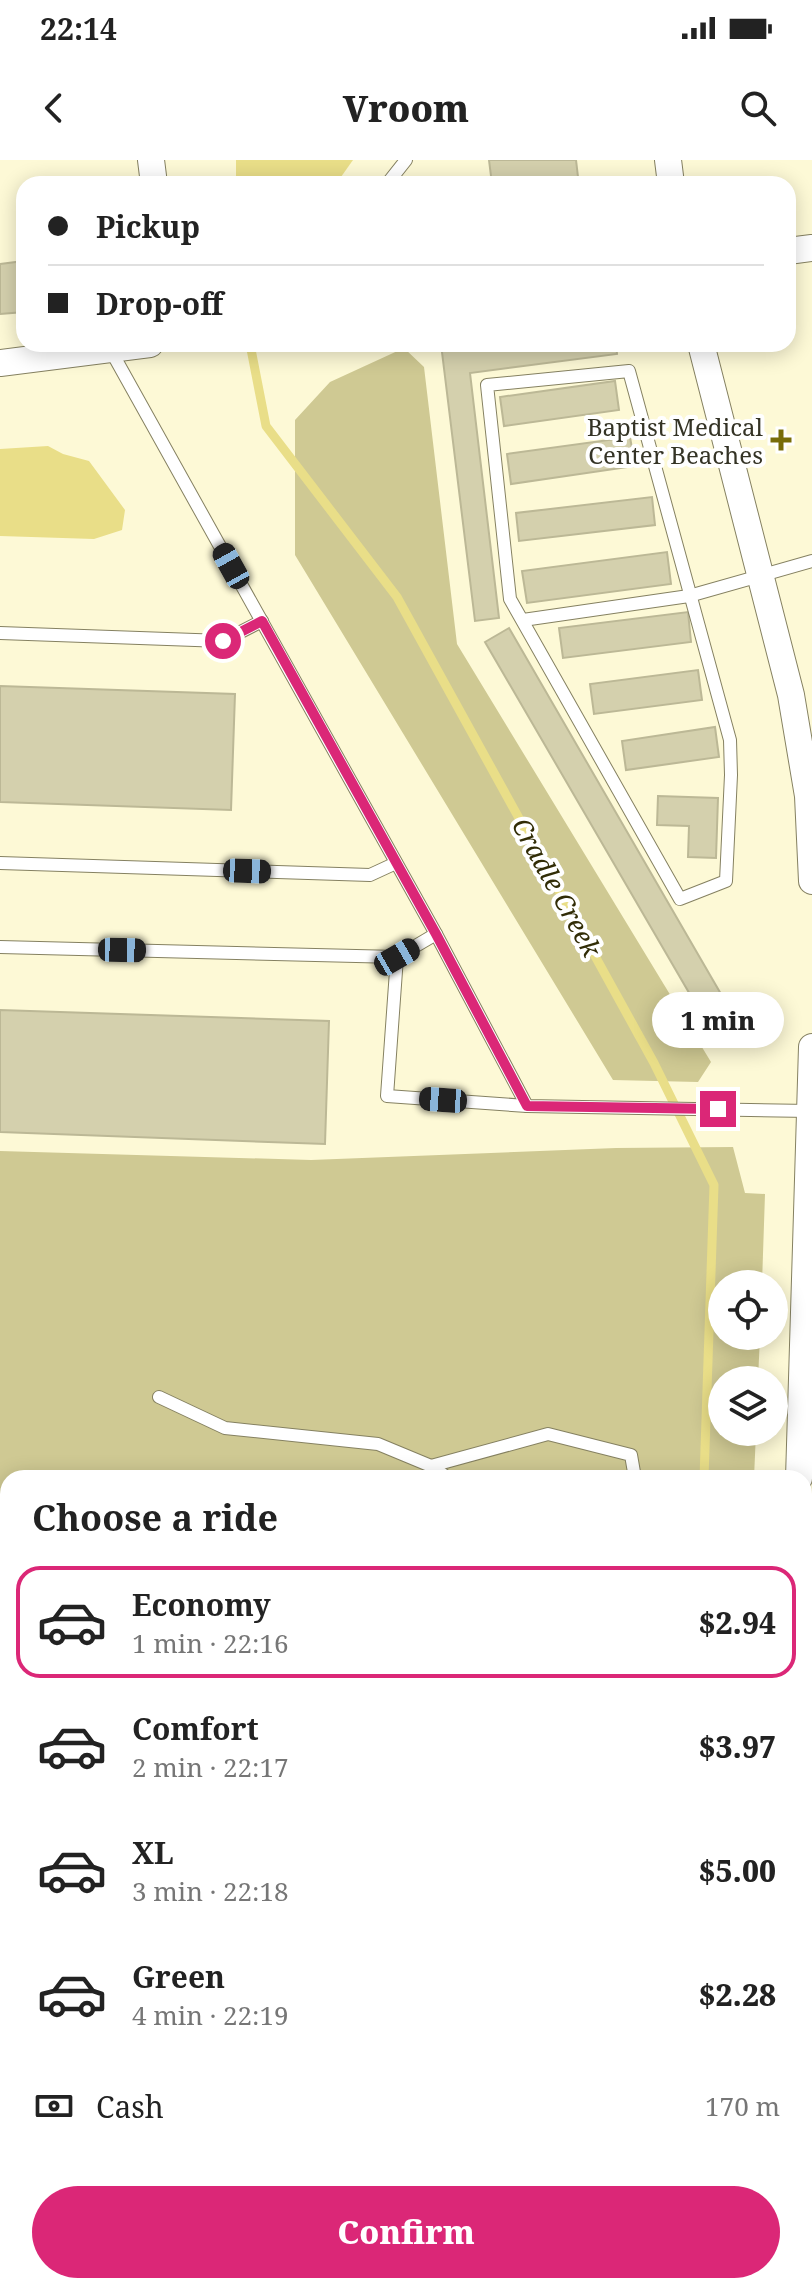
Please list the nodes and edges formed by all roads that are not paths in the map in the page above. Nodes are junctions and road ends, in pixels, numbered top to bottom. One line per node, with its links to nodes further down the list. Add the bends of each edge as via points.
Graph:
1 (406, 160): 2 (lane)
2 (393, 176)
3 (86, 352): 6 (street)
4 (112, 352): 11 (lane)
5 (703, 352): 8 (street)
6 (0, 363)
7 (812, 561): 8 (lane)
8 (760, 575): 9 (lane); 13 (street)
9 (692, 595): 10 (lane); 10 (lane, via 629,371 487,385 510,599); 10 (lane, via 730,740 731,775 726,881 680,899)
10 (523, 620)
11 (262, 621): 12 (lane, via 223,641); 15 (lane)
12 (0, 633)
13 (810, 796): 16 (street)
14 (0, 863): 15 (lane, via 370,875)
15 (396, 863): 17 (lane)
16 (812, 881)
17 (436, 934): 19 (lane); 21 (lane)
18 (0, 947): 19 (lane)
19 (397, 957): 21 (lane, via 387,1096)
20 (812, 1047): 22 (street)
21 (527, 1106): 22 (lane)
22 (810, 1111): 23 (street)
23 (807, 1379): 25 (street)
24 (159, 1397): 26 (lane, via 225,1428 378,1444)
25 (806, 1438): 29 (street)
26 (431, 1466): 27 (lane); 28 (lane, via 548,1434 631,1455)
27 (437, 1470)
28 (634, 1470)
29 (800, 1470)

